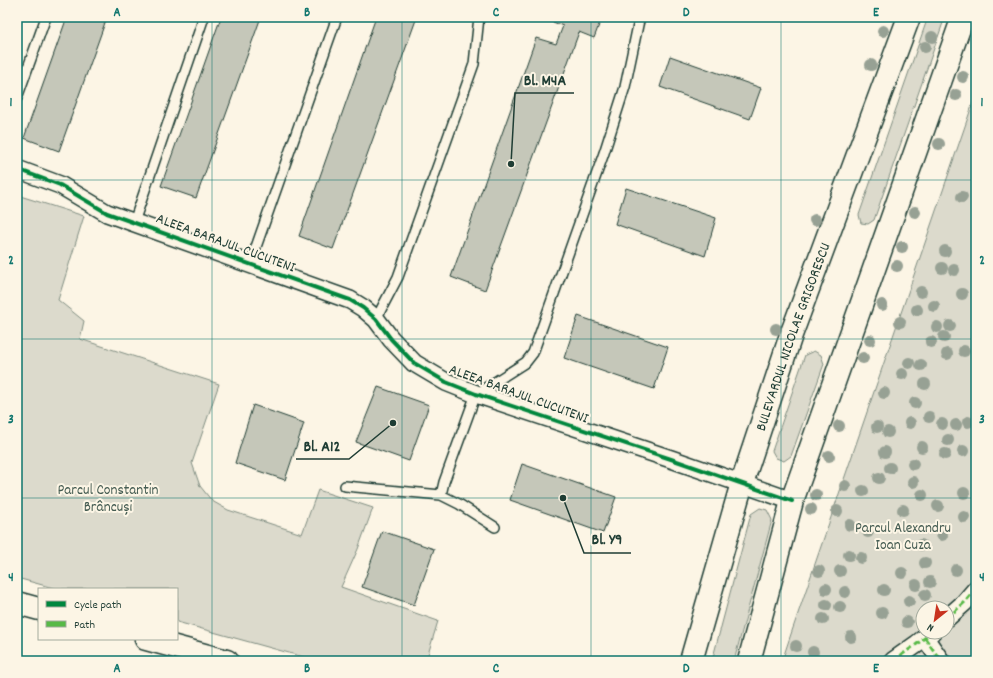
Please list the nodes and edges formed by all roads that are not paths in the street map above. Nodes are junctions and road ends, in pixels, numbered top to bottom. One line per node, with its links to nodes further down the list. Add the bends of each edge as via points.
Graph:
1 (46, 17): 8 (lane)
2 (204, 17): 10 (lane)
3 (338, 17): 11 (lane)
4 (479, 17): 12 (lane, via 474,64 398,277)
5 (640, 17): 13 (lane, via 625,87 604,153 533,353 526,362)
6 (909, 17): 14 (main road, BULEVARDUL NICOLAE GRIGORESCU, via 791,335)
7 (963, 17): 17 (main road)
8 (17, 98)
9 (17, 169): 10 (street, ALEEA BARAJUL CUCUTENI, via 48,180 95,207)
10 (134, 222): 11 (street, ALEEA BARAJUL CUCUTENI)
11 (250, 264): 12 (street, ALEEA BARAJUL CUCUTENI, via 350,300)
12 (376, 320): 13 (street, ALEEA BARAJUL CUCUTENI, via 414,363 446,382)
13 (476, 394): 14 (street, ALEEA BARAJUL CUCUTENI); 16 (lane)
14 (742, 483): 17 (street, ALEEA BARAJUL CUCUTENI); 27 (main road, BULEVARDUL NICOLAE GRIGORESCU)
15 (345, 486): 16 (lane)
16 (441, 496): 18 (lane, via 459,504)
17 (792, 501): 28 (main road)
18 (495, 527)
19 (976, 589): 22 (street)
20 (17, 603): 21 (main road)
21 (38, 609)
22 (955, 611)
23 (150, 640): 26 (main road)
24 (921, 640): 29 (street)
25 (930, 640): 30 (street)
26 (227, 661)
27 (691, 661)
28 (748, 661)
29 (893, 661)
30 (941, 661)

